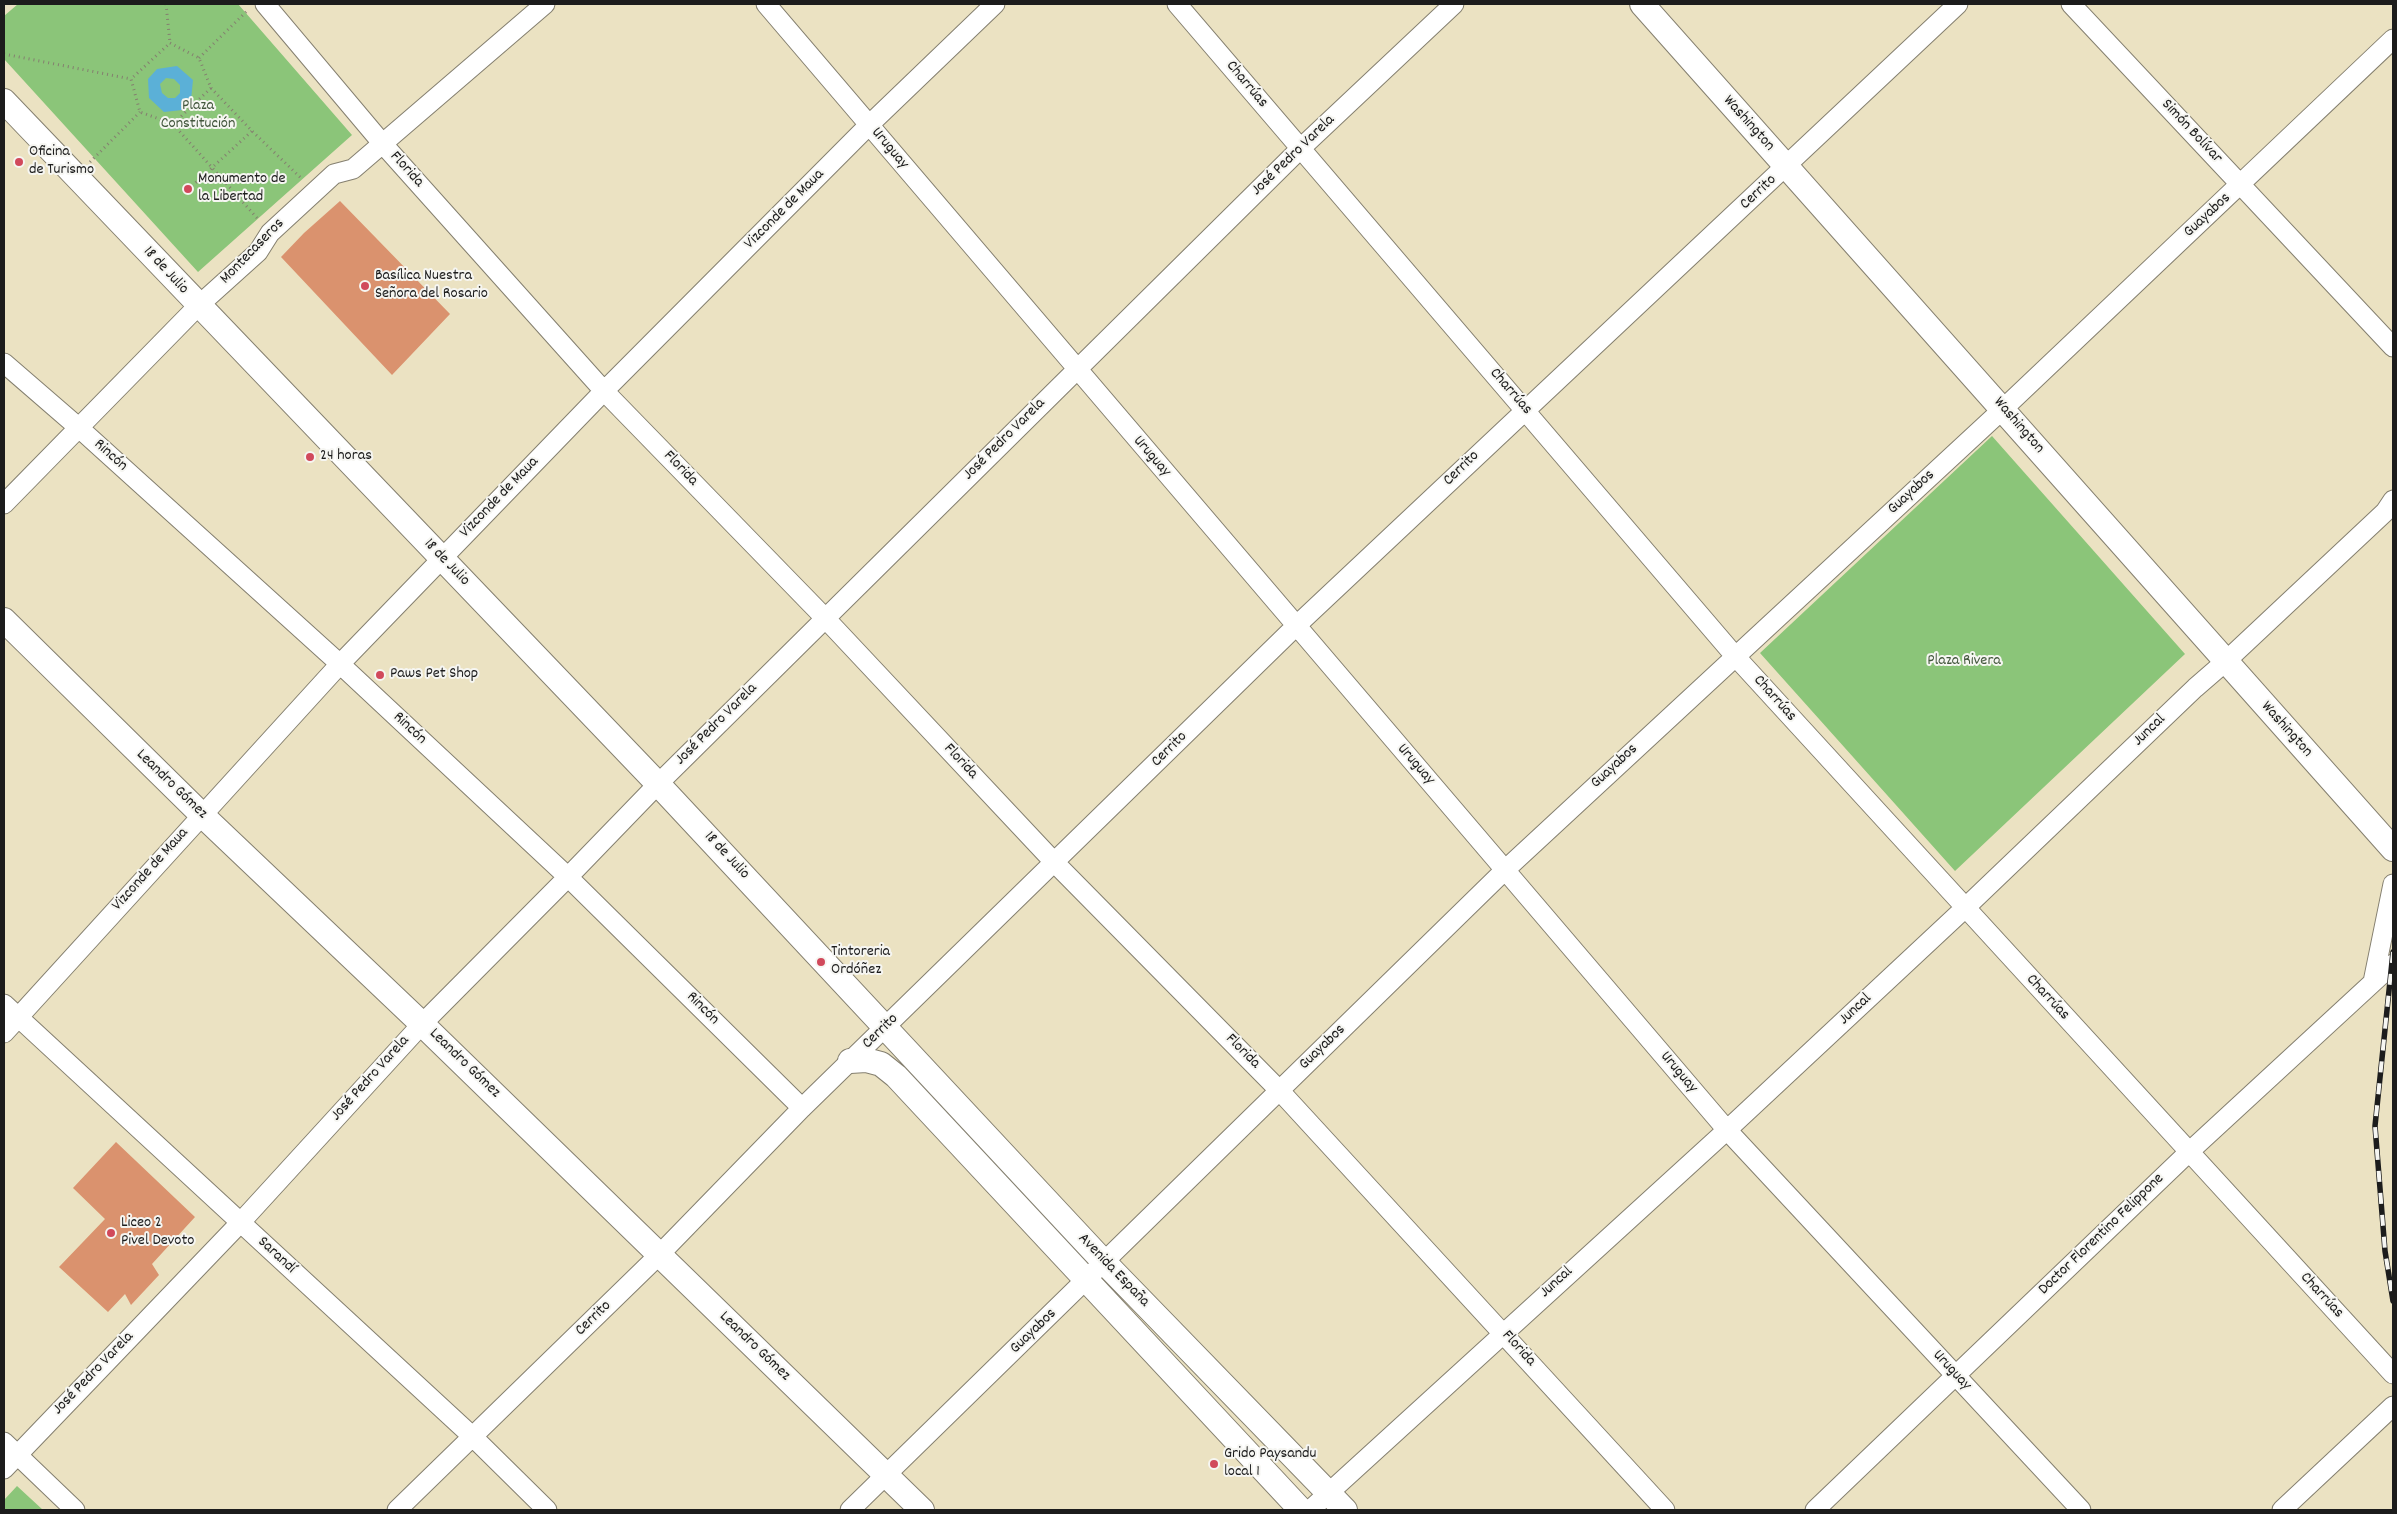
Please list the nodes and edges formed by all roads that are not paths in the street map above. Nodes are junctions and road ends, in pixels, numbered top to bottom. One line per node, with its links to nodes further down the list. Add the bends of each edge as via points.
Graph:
1 (266, 4): 13 (street, Florida)
2 (545, 4): 13 (street, Montecaseros)
3 (766, 4): 12 (street, Uruguay)
4 (995, 4): 12 (street, Vizconde de Maua)
5 (1177, 4): 14 (street, Charrúas)
6 (1454, 4): 14 (street, José Pedro Varela)
7 (1642, 4): 15 (street, Washington)
8 (1958, 4): 15 (street, Cerrito)
9 (2071, 4): 16 (street, Simón Bolívar)
10 (2393, 39): 16 (street, Guayabos)
11 (4, 101): 17 (street, 18 de Julio)
12 (869, 125): 20 (street, Uruguay); 21 (street, Vizconde de Maua)
13 (382, 143): 17 (street, Montecaseros, via 353,168 334,174 270,233 258,252); 21 (street, Florida)
14 (1301, 148): 20 (street, José Pedro Varela); 22 (street, Charrúas)
15 (1787, 167): 22 (street, Cerrito); 23 (street, Washington)
16 (2241, 185): 18 (street, Simón Bolívar); 23 (street, Guayabos)
17 (198, 306): 24 (street, Montecaseros); 27 (street, 18 de Julio)
18 (2393, 348)
19 (4, 363): 24 (street, Rincón)
20 (1076, 369): 28 (street, José Pedro Varela); 30 (street, Uruguay)
21 (604, 391): 27 (street, Vizconde de Maua); 28 (street, Florida)
22 (1525, 409): 30 (street, Cerrito); 31 (street, Charrúas)
23 (2003, 409): 31 (street, Guayabos); 32 (street, Washington)
24 (78, 427): 26 (street, Montecaseros); 33 (street, Rincón)
25 (2393, 500): 32 (street, Juncal, via 2385,512)
26 (4, 504)
27 (441, 559): 33 (street, Vizconde de Maua); 34 (street, 18 de Julio)
28 (825, 618): 34 (street, José Pedro Varela); 37 (street, Florida)
29 (4, 620): 35 (street, Leandro Gómez)
30 (1296, 626): 37 (street, Cerrito); 38 (street, Uruguay)
31 (1734, 656): 38 (street, Guayabos); 41 (street, Charrúas)
32 (2226, 662): 36 (street, Washington); 41 (street, Juncal, via 2194,688)
33 (340, 664): 35 (street, Vizconde de Maua); 39 (street, Rincón)
34 (658, 784): 39 (street, José Pedro Varela); 47 (street, 18 de Julio)
35 (201, 814): 45 (street, Vizconde de Maua); 46 (street, Leandro Gómez)
36 (2393, 849)
37 (1055, 863): 47 (street, Cerrito); 50 (street, Florida)
38 (1505, 870): 50 (street, Guayabos); 52 (street, Uruguay)
39 (568, 877): 46 (street, José Pedro Varela); 51 (street, Rincón)
40 (2393, 884): 43 (street)
41 (1965, 908): 52 (street, Juncal); 53 (street, Charrúas)
42 (2393, 964): 43 (street, Doctor Florentino Felippone)
43 (2373, 982): 53 (street, Doctor Florentino Felippone)
44 (4, 1004): 45 (street, Sarandí)
45 (18, 1018): 48 (street, Vizconde de Maua); 54 (street, Sarandí)
46 (422, 1024): 54 (street, José Pedro Varela); 55 (street, Leandro Gómez)
47 (886, 1027): 49 (street, Cerrito); 56 (street, Avenida España)
48 (4, 1033)
49 (850, 1061): 51 (street, Cerrito); 57 (street, Avenida España, via 866,1060 881,1064 896,1076)
50 (1280, 1090): 56 (street, Guayabos); 58 (street, Florida)
51 (802, 1108): 55 (street, Cerrito)
52 (1727, 1130): 58 (street, Juncal); 60 (street, Uruguay)
53 (2189, 1152): 59 (street, Charrúas); 60 (street, Doctor Florentino Felippone)
54 (240, 1222): 62 (street, Sarandí); 63 (street, José Pedro Varela)
55 (659, 1255): 62 (street, Cerrito); 65 (street, Leandro Gómez)
56 (1104, 1262): 57 (street, Guayabos); 66 (street, Avenida España)
57 (1086, 1281): 65 (street, Guayabos); 72 (street, Avenida España)
58 (1502, 1332): 66 (street, Juncal); 74 (street, Florida)
59 (2393, 1374)
60 (1955, 1376): 75 (street, Doctor Florentino Felippone); 76 (street, Uruguay)
61 (2393, 1406): 77 (street)
62 (473, 1437): 68 (street, Cerrito); 69 (street, Sarandí)
63 (10, 1448): 64 (street, José Pedro Varela); 67 (street)
64 (4, 1469)
65 (885, 1475): 70 (street, Guayabos); 71 (street, Leandro Gómez)
66 (1337, 1502): 73 (street, Juncal)
67 (76, 1510)
68 (398, 1510)
69 (547, 1510)
70 (850, 1510)
71 (922, 1510)
72 (1301, 1510)
73 (1310, 1510)
74 (1665, 1510)
75 (1815, 1510)
76 (2082, 1510)
77 (2282, 1510)

